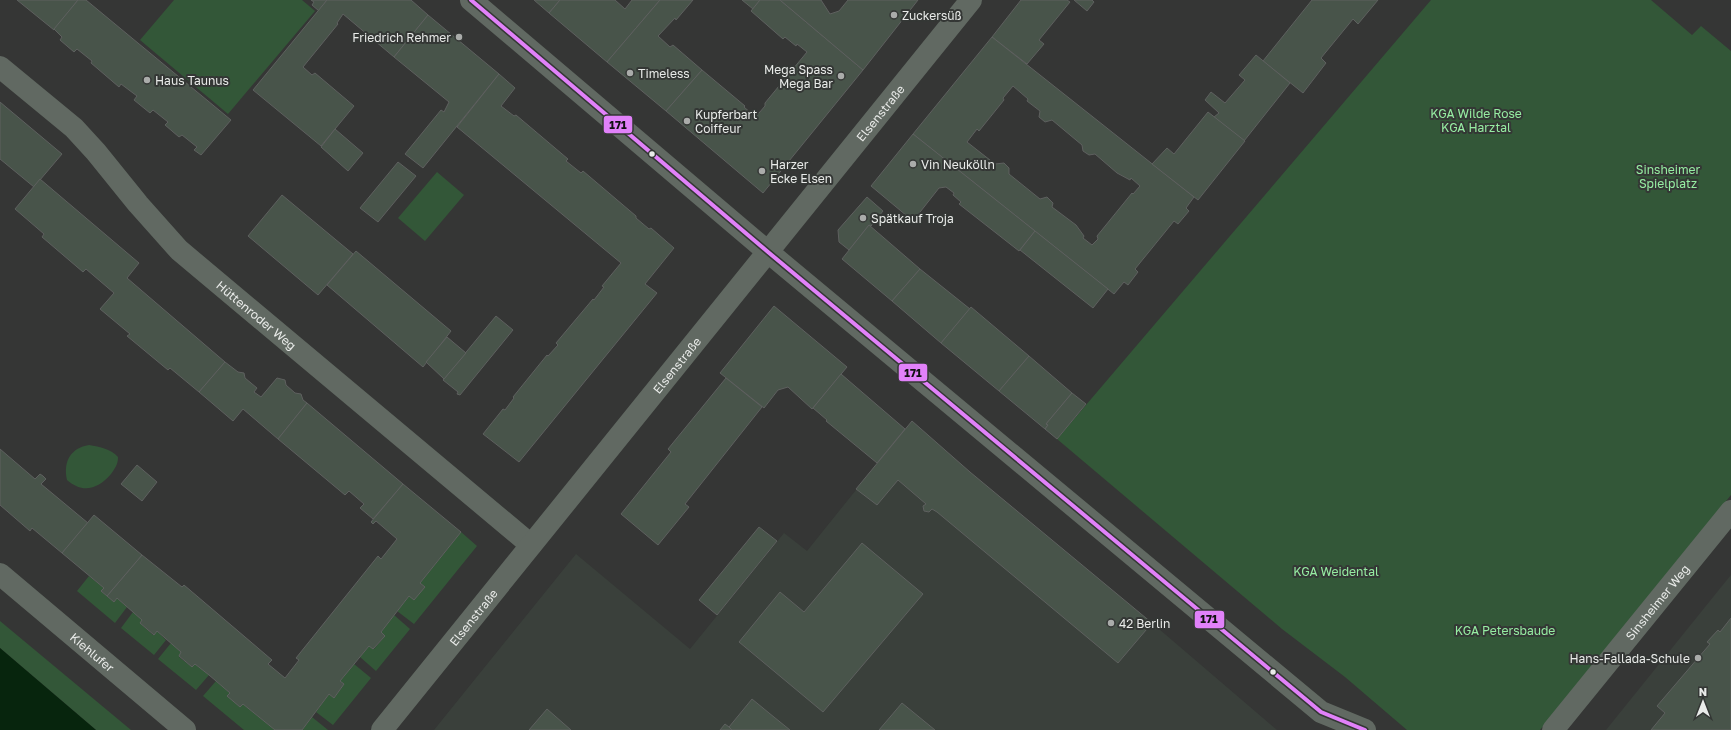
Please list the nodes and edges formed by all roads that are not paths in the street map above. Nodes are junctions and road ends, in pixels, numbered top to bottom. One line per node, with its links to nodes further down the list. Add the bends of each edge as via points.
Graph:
1 (471, 0): 4 (street)
2 (971, 0): 4 (street, Elsenstraße)
3 (0, 68): 6 (street, Hüttenroder Weg, via 74,128 180,250)
4 (768, 252): 6 (street, Elsenstraße); 8 (street)
5 (1731, 511): 12 (street, Sinsheimer Weg)
6 (531, 544): 10 (street, Elsenstraße)
7 (0, 574): 9 (street, Kiehlufer)
8 (1326, 721): 11 (street)
9 (185, 730)
10 (382, 730)
11 (1365, 730)
12 (1553, 730)

